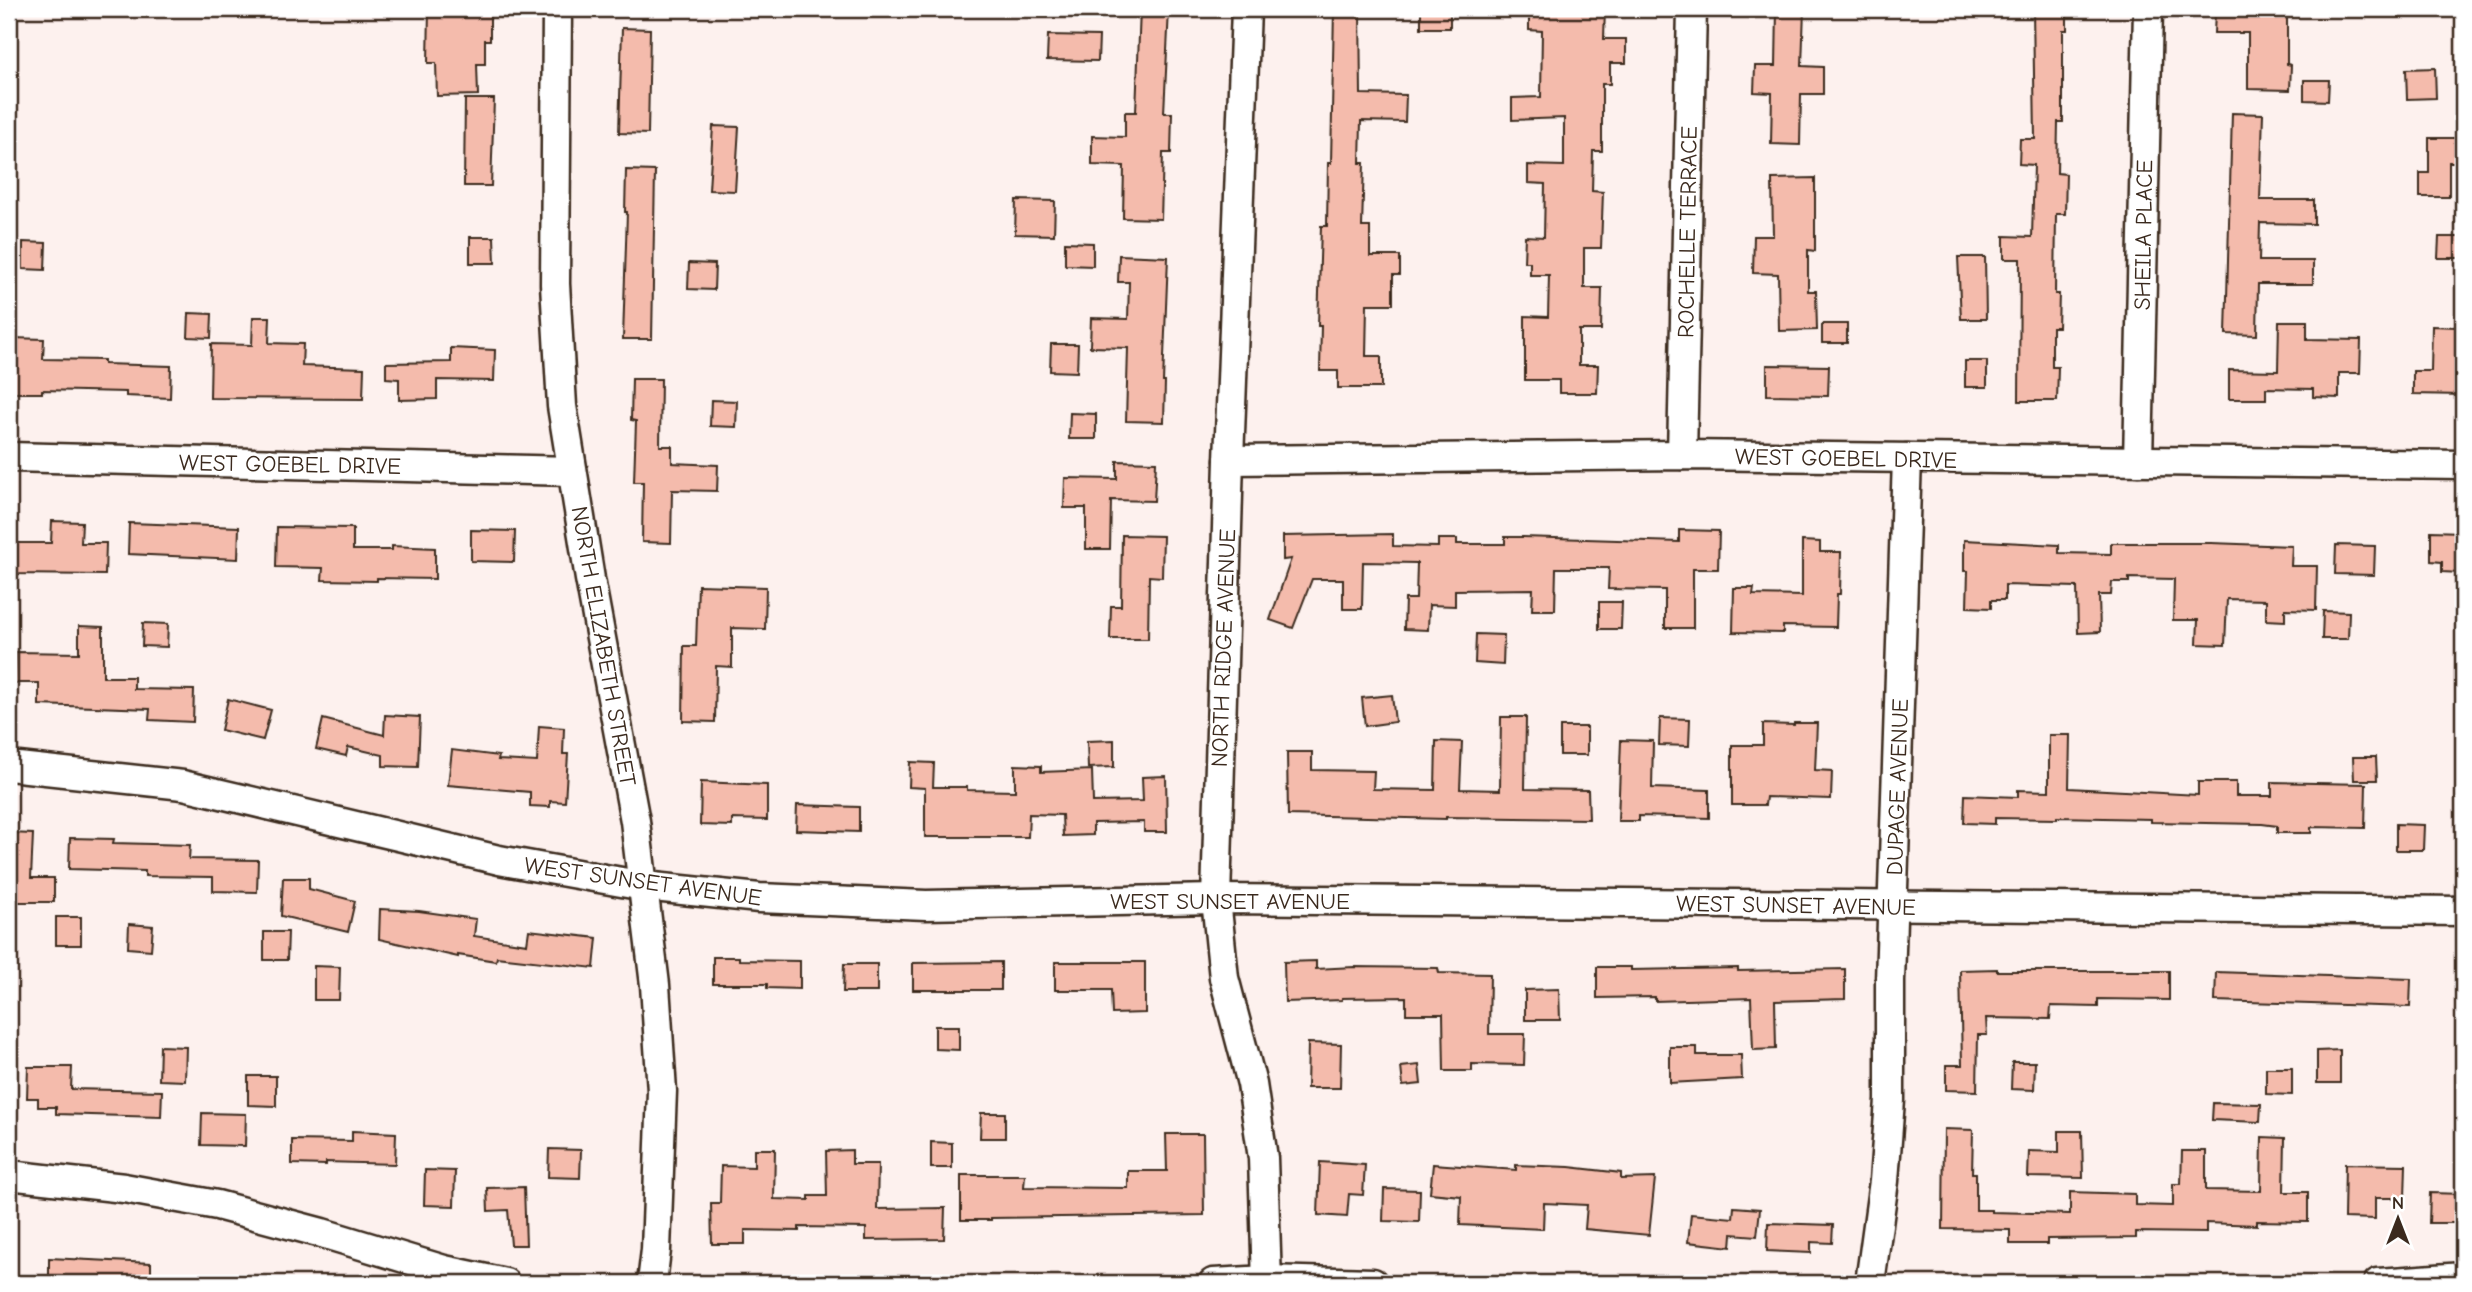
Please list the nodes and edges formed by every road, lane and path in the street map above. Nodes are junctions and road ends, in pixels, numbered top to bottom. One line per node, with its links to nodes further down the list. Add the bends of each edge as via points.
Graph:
1 (557, 9): 11 (street, NORTH ELIZABETH STREET, via 555,284 562,406)
2 (1246, 9): 8 (street, NORTH RIDGE AVENUE)
3 (1692, 9): 5 (street, ROCHELLE TERRACE)
4 (2148, 9): 9 (street, SHEILA PLACE)
5 (1682, 455): 7 (street, WEST GOEBEL DRIVE); 8 (street, WEST GOEBEL DRIVE)
6 (9, 457): 11 (street, WEST GOEBEL DRIVE)
7 (1907, 458): 9 (street, WEST GOEBEL DRIVE); 15 (street, DUPAGE AVENUE)
8 (1229, 460): 14 (street, NORTH RIDGE AVENUE)
9 (2138, 461): 10 (street, WEST GOEBEL DRIVE)
10 (2463, 465)
11 (572, 471): 13 (street, NORTH ELIZABETH STREET)
12 (9, 766): 13 (street, WEST SUNSET AVENUE, via 183,785 499,860)
13 (644, 886): 14 (street, WEST SUNSET AVENUE, via 759,898 926,905); 21 (street, NORTH ELIZABETH STREET, via 662,1091)
14 (1216, 899): 15 (street, WEST SUNSET AVENUE); 19 (street, NORTH RIDGE AVENUE, via 1224,978 1252,1084 1263,1158)
15 (1894, 905): 16 (street, WEST SUNSET AVENUE); 24 (street, DUPAGE AVENUE, via 1890,1100)
16 (2463, 911)
17 (9, 1175): 20 (street, via 124,1188 217,1205)
18 (2463, 1277): 25 (street)
19 (1267, 1281): 22 (street); 23 (street)
20 (505, 1283)
21 (652, 1283)
22 (1213, 1283)
23 (1373, 1283)
24 (1870, 1283)
25 (2378, 1283)

